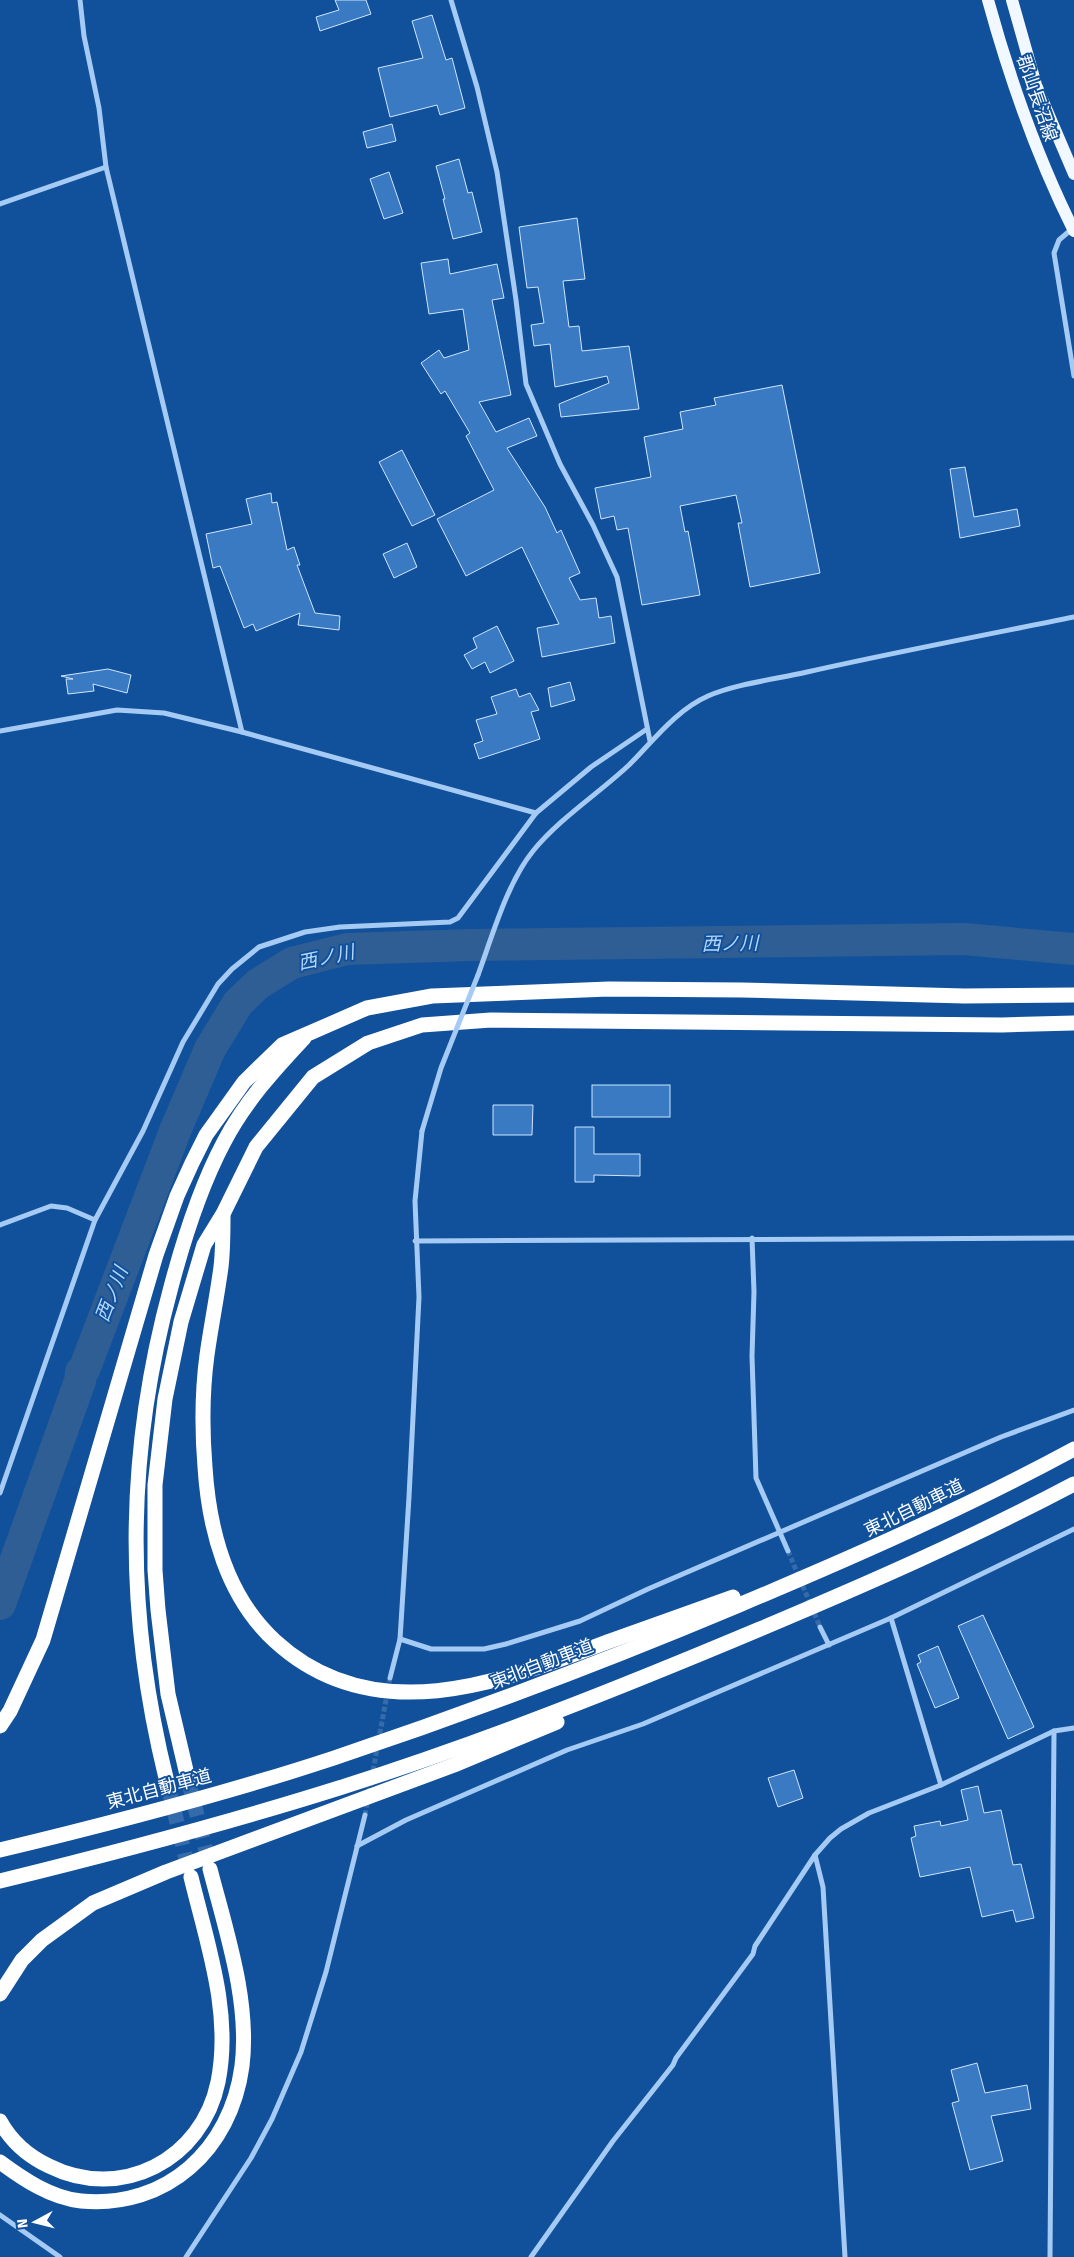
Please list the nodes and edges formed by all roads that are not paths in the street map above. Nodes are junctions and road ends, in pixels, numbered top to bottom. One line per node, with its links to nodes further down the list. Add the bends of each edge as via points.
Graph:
1 (80, 0): 5 (street, via 84,36 100,108)
2 (451, 0): 11 (street, via 477,87 497,172 526,384 560,464 593,524 617,578)
3 (988, 0): 8 (main road, 郡山長沼線, via 1041,162)
4 (1012, 0): 6 (main road, 郡山長沼線, via 1036,85)
5 (106, 167): 7 (street); 13 (street)
6 (1074, 174)
7 (0, 204)
8 (1074, 229): 9 (street, via 1058,240 1054,253)
9 (1074, 376)
10 (1074, 617): 14 (street, via 851,662 710,695 693,703)
11 (647, 729): 14 (street); 15 (street, via 591,767)
12 (0, 731): 13 (street, via 97,713 136,710 164,713)
13 (242, 732): 15 (street)
14 (650, 740): 24 (street, bridge, via 620,773 532,852 513,886 441,1068 422,1131 415,1201)
15 (536, 813): 20 (street, via 458,918 450,922 340,927 305,932 259,947 232,969 208,999 183,1042 143,1131)
16 (1074, 995): 18 (highway, via 609,989 486,993 432,996 367,1008)
17 (1074, 1023): 19 (highway, via 491,1020 422,1025 368,1042 313,1077 256,1147)
18 (310, 1032): 39 (highway, via 282,1045 244,1082 206,1135 177,1196 156,1255 43,1640); 44 (highway, via 260,1087 224,1142 177,1264 152,1358 135,1499 136,1576 148,1700)
19 (223, 1214): 31 (highway, via 221,1266 203,1399 208,1503 223,1561 234,1586 264,1631 285,1651 308,1666 332,1678 382,1691 439,1691 468,1687 516,1676); 42 (highway, via 204,1245 181,1322 165,1399 156,1485 158,1610 168,1694)
20 (95, 1220): 21 (street, via 66,1208 51,1206); 28 (street)
21 (0, 1225)
22 (752, 1238): 23 (street); 24 (street); 30 (street, via 756,1478)
23 (1074, 1238)
24 (415, 1241): 35 (street, via 418,1297)
25 (1074, 1410): 30 (street, via 1001,1437)
26 (1074, 1449): 31 (highway, 東北自動車道)
27 (1074, 1484): 37 (highway, via 949,1547)
28 (0, 1493)
29 (1074, 1529): 33 (street)
30 (779, 1532): 32 (street); 35 (street, via 580,1621 506,1644 431,1650)
31 (870, 1550): 47 (highway, 東北自動車道, via 646,1644 331,1759)
32 (788, 1551)
33 (891, 1618): 36 (street); 43 (street)
34 (820, 1627): 36 (street)
35 (400, 1639): 38 (street)
36 (829, 1645): 46 (street, via 643,1724 567,1750 406,1820)
37 (660, 1672): 51 (highway, via 340,1788); 52 (highway, via 567,1718 454,1765 166,1872 93,1903 42,1940 22,1960)
38 (390, 1678)
39 (0, 1726)
40 (1074, 1728): 41 (street)
41 (1054, 1731): 43 (street); 60 (street)
42 (188, 1779)
43 (941, 1785): 48 (street, via 856,1819 830,1838)
44 (168, 1786)
45 (365, 1815): 46 (street)
46 (357, 1846): 57 (street, via 324,1980 301,2052 251,2158)
47 (0, 1850)
48 (815, 1855): 58 (street, via 755,1946 753,1954); 59 (street, via 823,1887)
49 (210, 1869): 54 (highway, via 235,1972 243,2040 242,2066 228,2120 201,2158 184,2174 159,2188 133,2197 80,2201 50,2192)
50 (191, 1876): 53 (highway, via 216,1983 223,2036 218,2082 200,2127 171,2157 154,2168 132,2176 85,2180 63,2174 42,2163 18,2146)
51 (0, 1881)
52 (0, 1994)
53 (0, 2121)
54 (0, 2162)
55 (0, 2215): 56 (street)
56 (60, 2257)
57 (186, 2257)
58 (530, 2257)
59 (845, 2257)
60 (1050, 2257)

